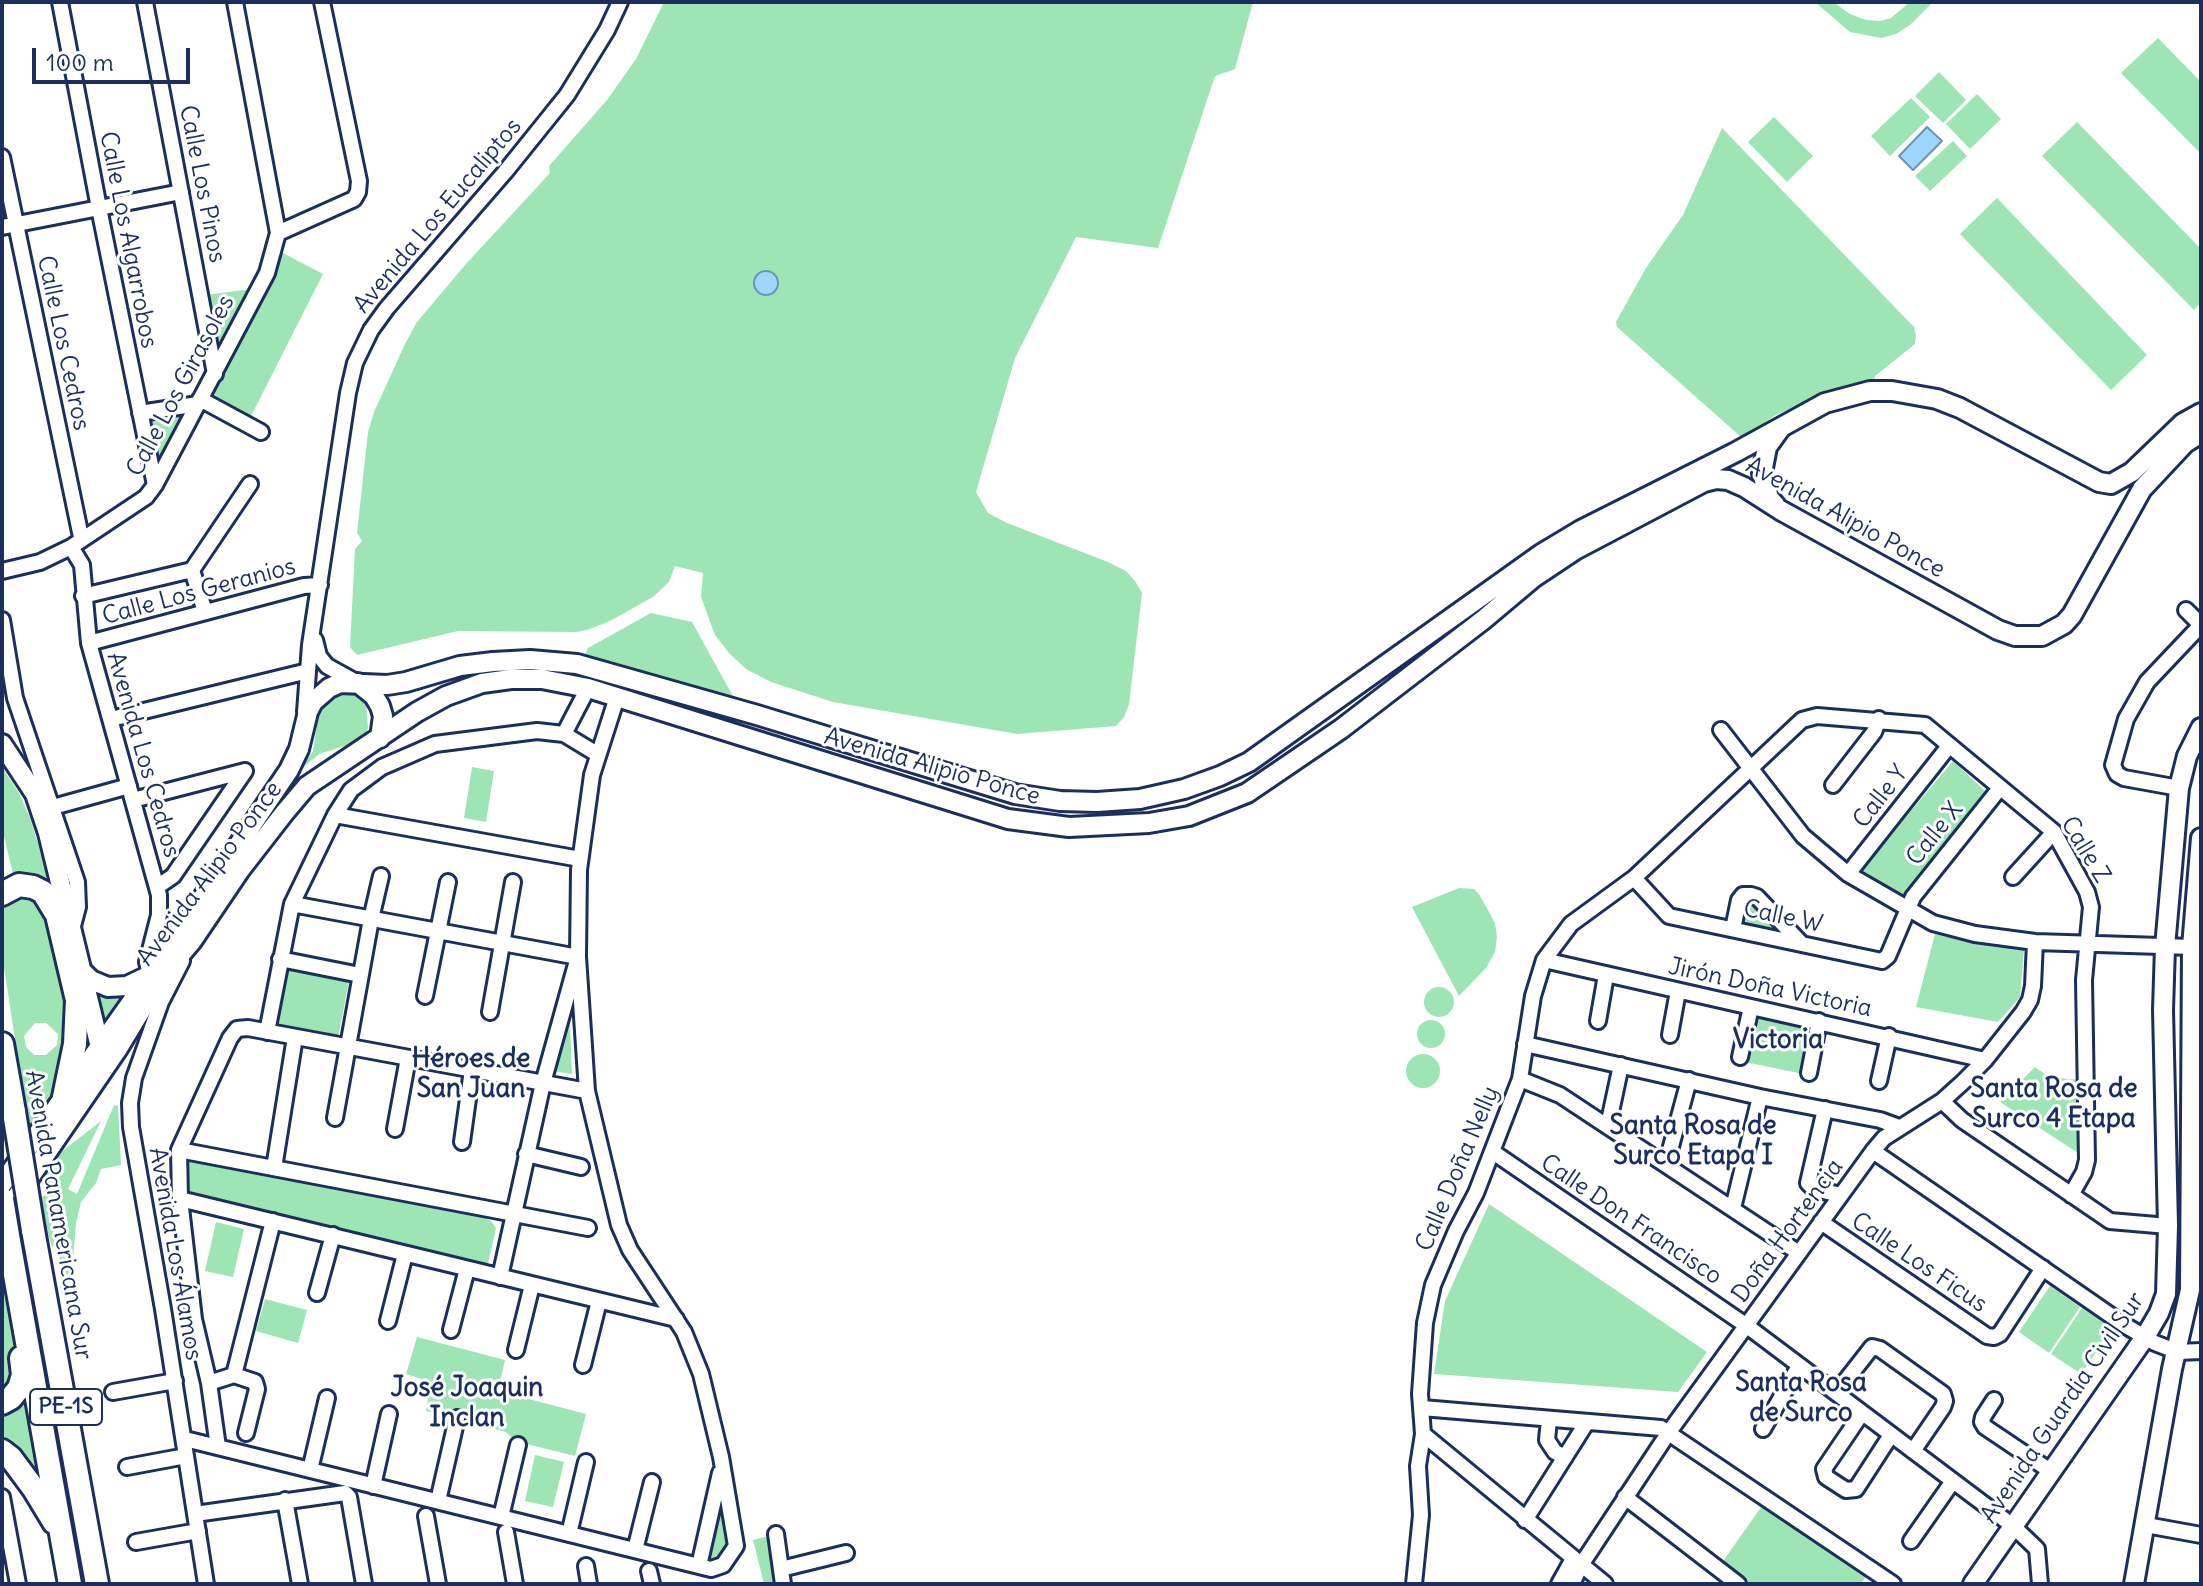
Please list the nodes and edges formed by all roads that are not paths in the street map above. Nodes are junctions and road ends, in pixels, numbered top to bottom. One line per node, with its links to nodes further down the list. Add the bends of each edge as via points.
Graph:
1 (60, 2): 8 (street, Calle Los Algarrobos)
2 (145, 2): 7 (street, Calle Los Pinos)
3 (235, 2): 10 (street)
4 (322, 2): 10 (street, via 358,192 354,199)
5 (620, 2): 26 (street, Avenida Los Eucaliptos, via 567,95 371,330 348,393)
6 (2, 157): 9 (street, Calle Los Cedros)
7 (181, 192): 8 (street); 11 (street, Calle Los Pinos)
8 (99, 208): 9 (street); 13 (street, Calle Los Algarrobos)
9 (9, 226): 23 (street, Calle Los Cedros)
10 (278, 233): 11 (street, Calle Los Girasoles, via 267,273)
11 (215, 374): 12 (street, Calle Los Girasoles)
12 (199, 401): 13 (street); 16 (street); 20 (street, Calle Los Girasoles)
13 (140, 413): 20 (street, Calle Los Algarrobos)
14 (2201, 413): 18 (main road, via 2183,423 2132,472 2111,484)
15 (1784, 423): 18 (main road, Avenida Alipio Ponce, via 1846,395 1892,391 1924,396 1960,408); 21 (main road, via 1767,447 1762,473 1769,498); 52 (main road, Avenida Alipio Ponce, via 1541,554 1249,762 1220,776 1140,799 1060,801)
16 (261, 432)
17 (2201, 433): 22 (main road, Avenida Alipio Ponce, via 2161,467)
18 (2099, 482): 22 (main road, Avenida Alipio Ponce, via 2125,498)
19 (250, 484): 24 (street)
20 (155, 485): 23 (street, Calle Los Girasoles, via 146,497)
21 (1780, 510): 22 (main road, Avenida Alipio Ponce, via 1998,630 2029,637 2052,631 2072,615); 55 (main road, Avenida Alipio Ponce, via 1744,487 1716,479 1623,524 1533,578 1395,689 1276,775 1217,807 1116,826 1069,827)
22 (2127, 513)
23 (76, 542): 25 (street, Calle Los Girasoles, via 40,562); 27 (street, Avenida Los Cedros)
24 (192, 570): 27 (street); 29 (street)
25 (2, 571)
26 (320, 585): 29 (street, Calle Los Geranios); 30 (street, Avenida Los Eucaliptos)
27 (83, 596): 32 (street, Avenida Los Cedros)
28 (2186, 610): 50 (street, via 2201,625 2147,682 2126,719 2113,765 2124,778)
29 (205, 612): 32 (street, Calle Los Geranios)
30 (315, 619): 33 (street, Avenida Los Eucaliptos); 34 (street, Avenida Los Eucaliptos, via 319,656 335,673)
31 (2, 620): 53 (street, via 15,698)
32 (89, 643): 37 (street, Avenida Los Cedros)
33 (308, 671): 37 (street); 39 (street, Avenida Los Eucaliptos)
34 (357, 683): 39 (main road, Avenida Alipio Ponce, via 340,683 319,695); 43 (main road, via 380,706); 52 (main road, Avenida Alipio Ponce, via 406,682 493,662 577,664)
35 (588, 688): 36 (main road, Avenida Alipio Ponce); 42 (street); 43 (main road, Avenida Alipio Ponce, via 542,679 482,683 446,696)
36 (617, 697): 46 (street); 55 (main road, Avenida Alipio Ponce)
37 (111, 719): 51 (street, Avenida Los Cedros)
38 (1879, 719): 45 (street, Calle Z, via 1925,725); 47 (street, Calle Z, via 1809,717); 48 (street)
39 (305, 724): 84 (main road, Avenida Alipio Ponce, via 294,761)
40 (2201, 728): 50 (main road, Avenida Guardia Civil Sur)
41 (1721, 730): 47 (street)
42 (564, 734): 46 (street); 54 (street, via 537,731 435,744 359,782)
43 (380, 738): 73 (main road, Avenida Alipio Ponce, via 307,786)
44 (2, 744): 70 (main road, via 35,794)
45 (1949, 746): 49 (street, Calle Z); 59 (street, Calle Y)
46 (597, 754): 58 (street)
47 (1751, 766): 59 (street, via 1803,836); 62 (street, Calle Doña Nelly)
48 (1833, 785)
49 (2000, 788): 56 (street, Calle Z); 68 (street, Calle X)
50 (2179, 788): 78 (main road, Avenida Guardia Civil Sur)
51 (131, 793): 53 (street); 65 (street, Avenida Los Cedros); 65 (street, via 245,771 173,876)
52 (1015, 794): 55 (main road)
53 (53, 807): 70 (street, via 77,882)
54 (335, 815): 58 (street); 67 (street)
55 (1008, 819)
56 (2054, 832): 61 (street); 77 (street, Calle Z, via 2090,899)
57 (2201, 838): 79 (main road)
58 (580, 859): 80 (street)
59 (1848, 874): 68 (street)
60 (381, 876): 69 (street)
61 (2013, 877)
62 (1634, 878): 71 (street, Calle W, via 1669,916); 82 (street, Calle Doña Nelly, via 1571,924)
63 (448, 882): 72 (street)
64 (513, 882): 76 (street)
65 (157, 887): 84 (street, Avenida Los Cedros, via 159,915 147,962)
66 (2, 894): 114 (highway, via 19,885 33,887 43,892 57,915 77,1000)
67 (292, 904): 69 (street); 81 (street)
68 (1906, 909): 74 (street, via 1975,934); 75 (street, Calle W, via 1882,961)
69 (371, 919): 72 (street); 85 (street)
70 (73, 926): 83 (main road)
71 (1733, 929): 75 (street, Calle W); 75 (street, via 1739,900 1751,895)
72 (437, 931): 76 (street); 88 (street)
73 (192, 941): 139 (main road, Avenida Alipio Ponce, via 160,979); 165 (street, Avenida Los Álamos, via 161,1002 130,1103 135,1162)
74 (2035, 942): 77 (street); 105 (street, Doña Hortencia, via 2030,1000)
75 (1801, 943)
76 (502, 944): 80 (street); 92 (street)
77 (2087, 944): 78 (street); 134 (street, Calle Z, via 2087,1160)
78 (2165, 947): 79 (street); 91 (main road, Avenida Guardia Civil Sur)
79 (2192, 947): 90 (main road)
80 (578, 957): 112 (street); 113 (street)
81 (280, 959): 85 (street); 95 (street)
82 (1544, 960): 86 (street, Jirón Doña Victoria); 100 (street, Calle Doña Nelly)
83 (83, 972): 84 (main road, via 99,984 116,987); 101 (main road)
84 (150, 975): 101 (main road, Avenida Alipio Ponce)
85 (360, 975): 102 (street)
86 (1606, 975): 87 (street, Jirón Doña Victoria); 93 (street)
87 (1678, 991): 89 (street, Jirón Doña Victoria); 96 (street)
88 (425, 996)
89 (1751, 1007): 94 (street, Jirón Doña Victoria); 103 (street)
90 (2196, 1009): 91 (main road); 120 (main road)
91 (2163, 1010): 119 (main road, Avenida Guardia Civil Sur)
92 (490, 1012)
93 (1598, 1021)
94 (1819, 1021): 97 (street, Jirón Doña Victoria); 108 (street)
95 (267, 1032): 98 (street); 125 (street, via 242,1027 230,1038)
96 (1670, 1035)
97 (1889, 1036): 105 (street, Jirón Doña Victoria); 111 (street)
98 (295, 1037): 102 (street); 131 (street)
99 (2, 1044): 225 (highway, Avenida Panamericana Sur / PE-1S, bridge)
100 (1525, 1044): 106 (street); 109 (street, Calle Doña Nelly)
101 (100, 1047): 114 (main road, Avenida Alipio Ponce)
102 (347, 1047): 104 (street); 118 (street)
103 (1740, 1057)
104 (408, 1058): 107 (street); 123 (street)
105 (1985, 1060): 116 (street, Doña Hortencia)
106 (1621, 1065): 110 (street); 121 (street)
107 (472, 1070): 112 (street); 124 (street)
108 (1809, 1073)
109 (1520, 1079): 121 (street, via 1560,1095); 127 (street, Calle Doña Nelly)
110 (1689, 1080): 115 (street); 129 (street)
111 (1879, 1081)
112 (543, 1083): 113 (street); 128 (street)
113 (587, 1091): 154 (street, via 619,1225)
114 (64, 1097): 132 (main road, Avenida Alipio Ponce)
115 (1760, 1097): 117 (street); 137 (street)
116 (1942, 1101): 122 (street, Doña Hortencia); 134 (street)
117 (1825, 1109): 122 (street); 133 (street, via 1808,1183)
118 (335, 1118)
119 (2165, 1120): 120 (main road); 142 (main road, Avenida Guardia Civil Sur)
120 (2192, 1120): 161 (main road, via 2190,1290)
121 (1608, 1126): 129 (street)
122 (1899, 1127): 126 (street, Doña Hortencia)
123 (395, 1129)
124 (462, 1142)
125 (179, 1150): 131 (street); 136 (street)
126 (1873, 1151): 133 (street, Doña Hortencia); 147 (street)
127 (1493, 1152): 156 (street, Calle Don Francisco); 172 (street, Calle Doña Nelly, via 1433,1285 1425,1323)
128 (526, 1154): 130 (street); 138 (street)
129 (1666, 1165): 137 (street)
130 (581, 1167)
131 (274, 1168): 138 (street)
132 (2, 1184)
133 (1841, 1195): 141 (street, Doña Hortencia)
134 (2071, 1195): 142 (street, via 2110,1221)
135 (2, 1199): 153 (highway, PE-1S, bridge)
136 (180, 1199): 140 (street); 166 (street, via 194,1319)
137 (1733, 1208): 145 (street)
138 (513, 1213): 143 (street); 149 (street)
139 (2, 1218)
140 (273, 1221): 144 (street); 164 (street)
141 (1821, 1222): 145 (street, Doña Hortencia); 147 (street, Calle Los Ficus, via 1987,1336 2000,1334)
142 (2168, 1226): 158 (main road, Avenida Guardia Civil Sur, via 2166,1294)
143 (588, 1228)
144 (333, 1235): 146 (street); 151 (street)
145 (1799, 1253): 156 (street, Doña Hortencia)
146 (405, 1254): 148 (street); 155 (street)
147 (2043, 1268): 158 (street)
148 (467, 1269): 149 (street); 157 (street)
149 (500, 1277): 150 (street)
150 (532, 1285): 152 (street); 159 (street)
151 (317, 1293)
152 (599, 1301): 154 (street); 162 (street)
153 (22, 1310): 171 (highway, via 16,1326 23,1375 19,1388); 210 (highway, PE-1S)
154 (676, 1319): 191 (street, via 701,1374)
155 (388, 1321)
156 (1747, 1326): 163 (street, Calle Don Francisco); 179 (street, Doña Hortencia)
157 (451, 1330)
158 (2145, 1337): 161 (street); 194 (main road, Avenida Guardia Civil Sur)
159 (516, 1350)
160 (2201, 1351): 161 (street)
161 (2178, 1352): 206 (main road)
162 (583, 1365)
163 (1799, 1366): 168 (street, Calle Don Francisco); 178 (street)
164 (234, 1375): 166 (street); 180 (street, via 256,1385)
165 (175, 1381): 167 (street); 183 (street, Avenida Los Álamos)
166 (209, 1383): 185 (street)
167 (113, 1392)
168 (1836, 1393): 173 (street, Calle Don Francisco); 187 (street, via 1872,1347 1943,1394 1943,1407)
169 (327, 1398): 193 (street)
170 (1994, 1400): 194 (street, via 1983,1417 1985,1427)
171 (2, 1403)
172 (1422, 1408): 176 (street); 181 (street, Calle Doña Nelly)
173 (1862, 1413): 182 (street, Calle Don Francisco); 182 (street, via 1824,1469 1826,1477 1852,1491)
174 (389, 1414): 197 (street)
175 (457, 1418): 201 (street)
176 (1549, 1419): 177 (street); 189 (street, via 1547,1440)
177 (1587, 1422): 179 (street); 189 (street)
178 (1763, 1429)
179 (1669, 1432): 199 (street, Doña Hortencia); 222 (street)
180 (246, 1433)
181 (1423, 1434): 205 (street); 232 (street, Calle Doña Nelly)
182 (1891, 1435): 187 (street, Calle Don Francisco)
183 (185, 1439): 185 (street); 188 (street, Avenida Los Álamos)
184 (518, 1445): 204 (street)
185 (218, 1447): 193 (street)
186 (2, 1451): 210 (highway, via 34,1489)
187 (1913, 1451): 195 (street, Calle Don Francisco)
188 (186, 1456): 192 (street); 202 (street, Avenida Los Álamos)
189 (1565, 1457): 205 (street)
190 (586, 1462): 211 (street)
191 (722, 1465): 220 (street); 220 (street, via 736,1546 723,1565)
192 (127, 1467)
193 (310, 1470): 197 (street)
194 (2052, 1472): 207 (main road, Avenida Guardia Civil Sur)
195 (1953, 1481): 207 (street, Calle Don Francisco); 214 (street)
196 (652, 1482): 216 (street)
197 (373, 1486): 201 (street)
198 (2, 1497): 223 (street)
199 (1625, 1497): 218 (street, Doña Hortencia); 236 (street)
200 (285, 1500): 202 (street); 227 (street); 228 (street, via 345,1493 349,1497)
201 (438, 1501): 204 (street)
202 (195, 1514): 208 (street, Avenida Los Álamos)
203 (426, 1516): 229 (street)
204 (501, 1517): 211 (street)
205 (1525, 1520): 218 (street)
206 (2146, 1525): 213 (street); 240 (main road)
207 (2013, 1526): 238 (main road, Avenida Guardia Civil Sur); 239 (street, Calle Don Francisco, via 2037,1549)
208 (198, 1531): 215 (street); 226 (street, Avenida Los Álamos)
209 (506, 1532): 230 (street)
210 (61, 1534): 224 (highway, PE-1S)
211 (569, 1534): 216 (street)
212 (776, 1534): 221 (street)
213 (2201, 1535)
214 (1911, 1541)
215 (136, 1542)
216 (635, 1550): 220 (street)
217 (846, 1553): 221 (street)
218 (1577, 1562): 233 (street); 234 (street); 235 (street)
219 (586, 1566): 231 (street)
220 (699, 1566)
221 (782, 1576)
222 (1870, 1578): 237 (street)
223 (18, 1584)
224 (70, 1584)
225 (97, 1584)
226 (206, 1584)
227 (300, 1584)
228 (364, 1584)
229 (438, 1584)
230 (515, 1584)
231 (589, 1584)
232 (1414, 1584)
233 (1559, 1584)
234 (1572, 1584)
235 (1605, 1584)
236 (1738, 1584)
237 (1893, 1584)
238 (1973, 1584)
239 (2040, 1584)
240 (2134, 1584)

